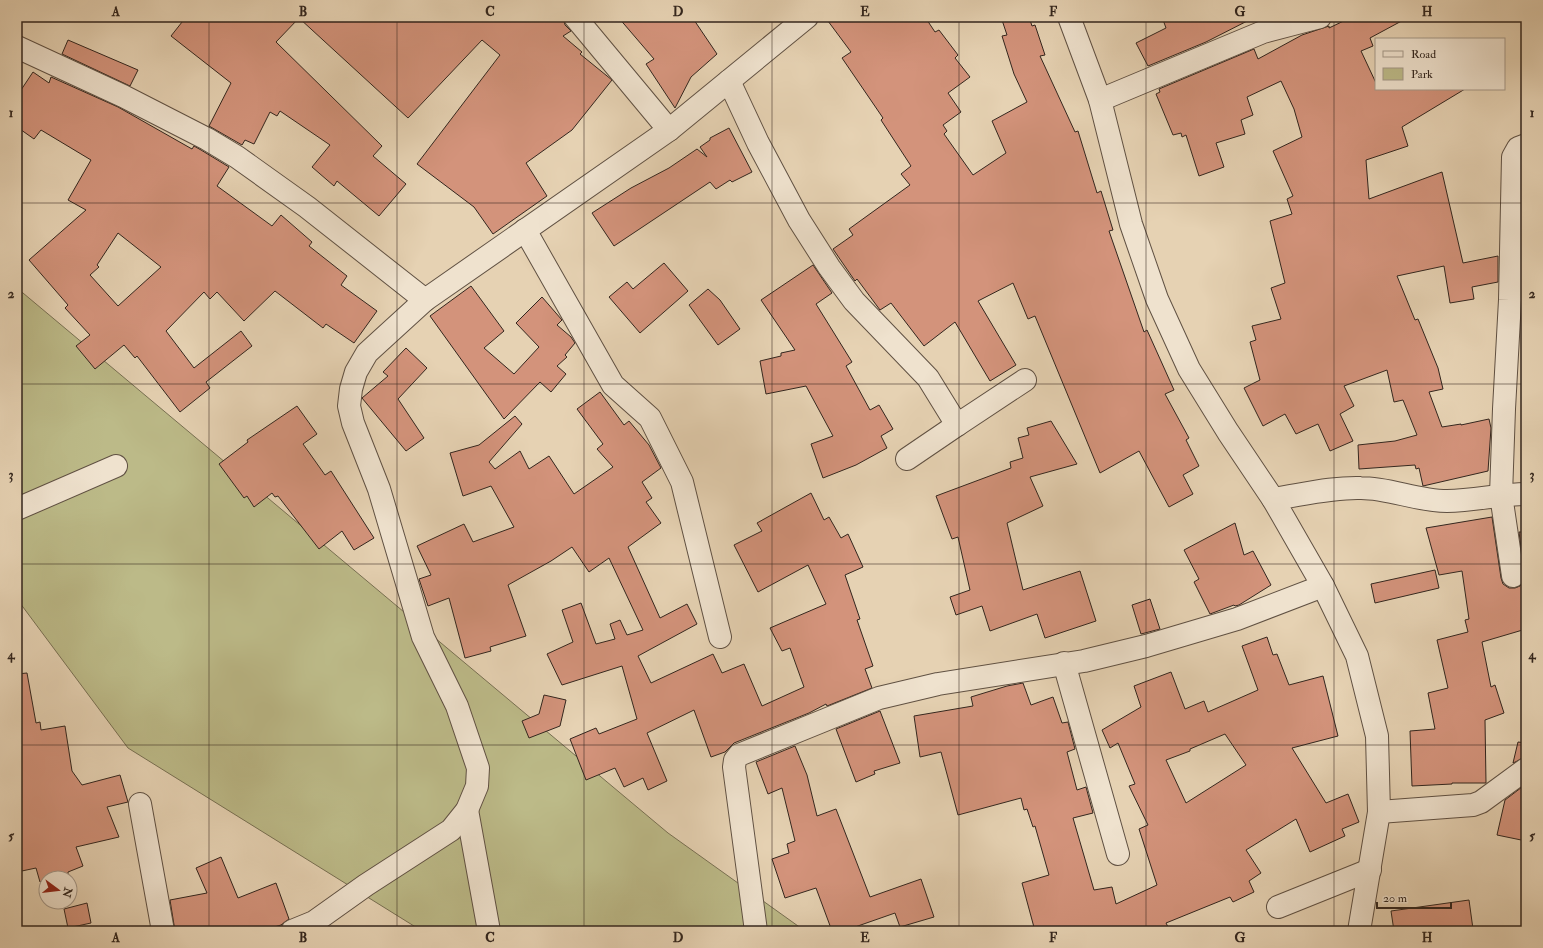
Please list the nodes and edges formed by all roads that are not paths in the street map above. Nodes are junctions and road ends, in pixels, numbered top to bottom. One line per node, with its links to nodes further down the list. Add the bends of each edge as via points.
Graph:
1 (575, 17): 8 (street)
2 (807, 17): 6 (street)
3 (1069, 17): 7 (street)
4 (1320, 17): 7 (street, via 1263,32)
5 (17, 47): 11 (street, via 123,96 236,156 307,207)
6 (729, 81): 8 (street); 13 (street, via 799,220 829,268 854,301 928,378)
7 (1100, 100): 18 (street, via 1132,224 1157,299 1189,369)
8 (669, 130): 10 (street)
9 (1526, 144): 17 (street, via 1518,148 1513,157 1510,300)
10 (525, 230): 11 (street); 22 (street, via 613,385 650,418 682,482)
11 (425, 300): 26 (street, via 367,353 356,372 349,406 353,423 379,489 423,637 457,706 478,768 476,786)
12 (1025, 380): 13 (street)
13 (957, 425): 14 (street)
14 (907, 458)
15 (116, 466): 19 (street)
16 (1526, 494): 17 (street)
17 (1501, 495): 18 (street, via 1478,499 1425,500 1382,490 1360,488); 20 (street)
18 (1273, 499): 21 (street)
19 (17, 509)
20 (1513, 576)
21 (1323, 586): 23 (street, via 1238,619 1146,646 1084,661); 27 (street, via 1357,656 1377,736)
22 (720, 637)
23 (1064, 663): 28 (street); 35 (street, via 938,684 879,698 739,755 734,767)
24 (1526, 769): 27 (street, via 1481,802 1473,805)
25 (140, 804): 32 (street)
26 (467, 810): 31 (street, via 451,830 366,885); 34 (street)
27 (1380, 812): 29 (street)
28 (1118, 854)
29 (1370, 870): 30 (street); 36 (street)
30 (1278, 907)
31 (315, 926): 33 (street)
32 (163, 931)
33 (292, 931)
34 (489, 931)
35 (756, 931)
36 (1359, 931)

